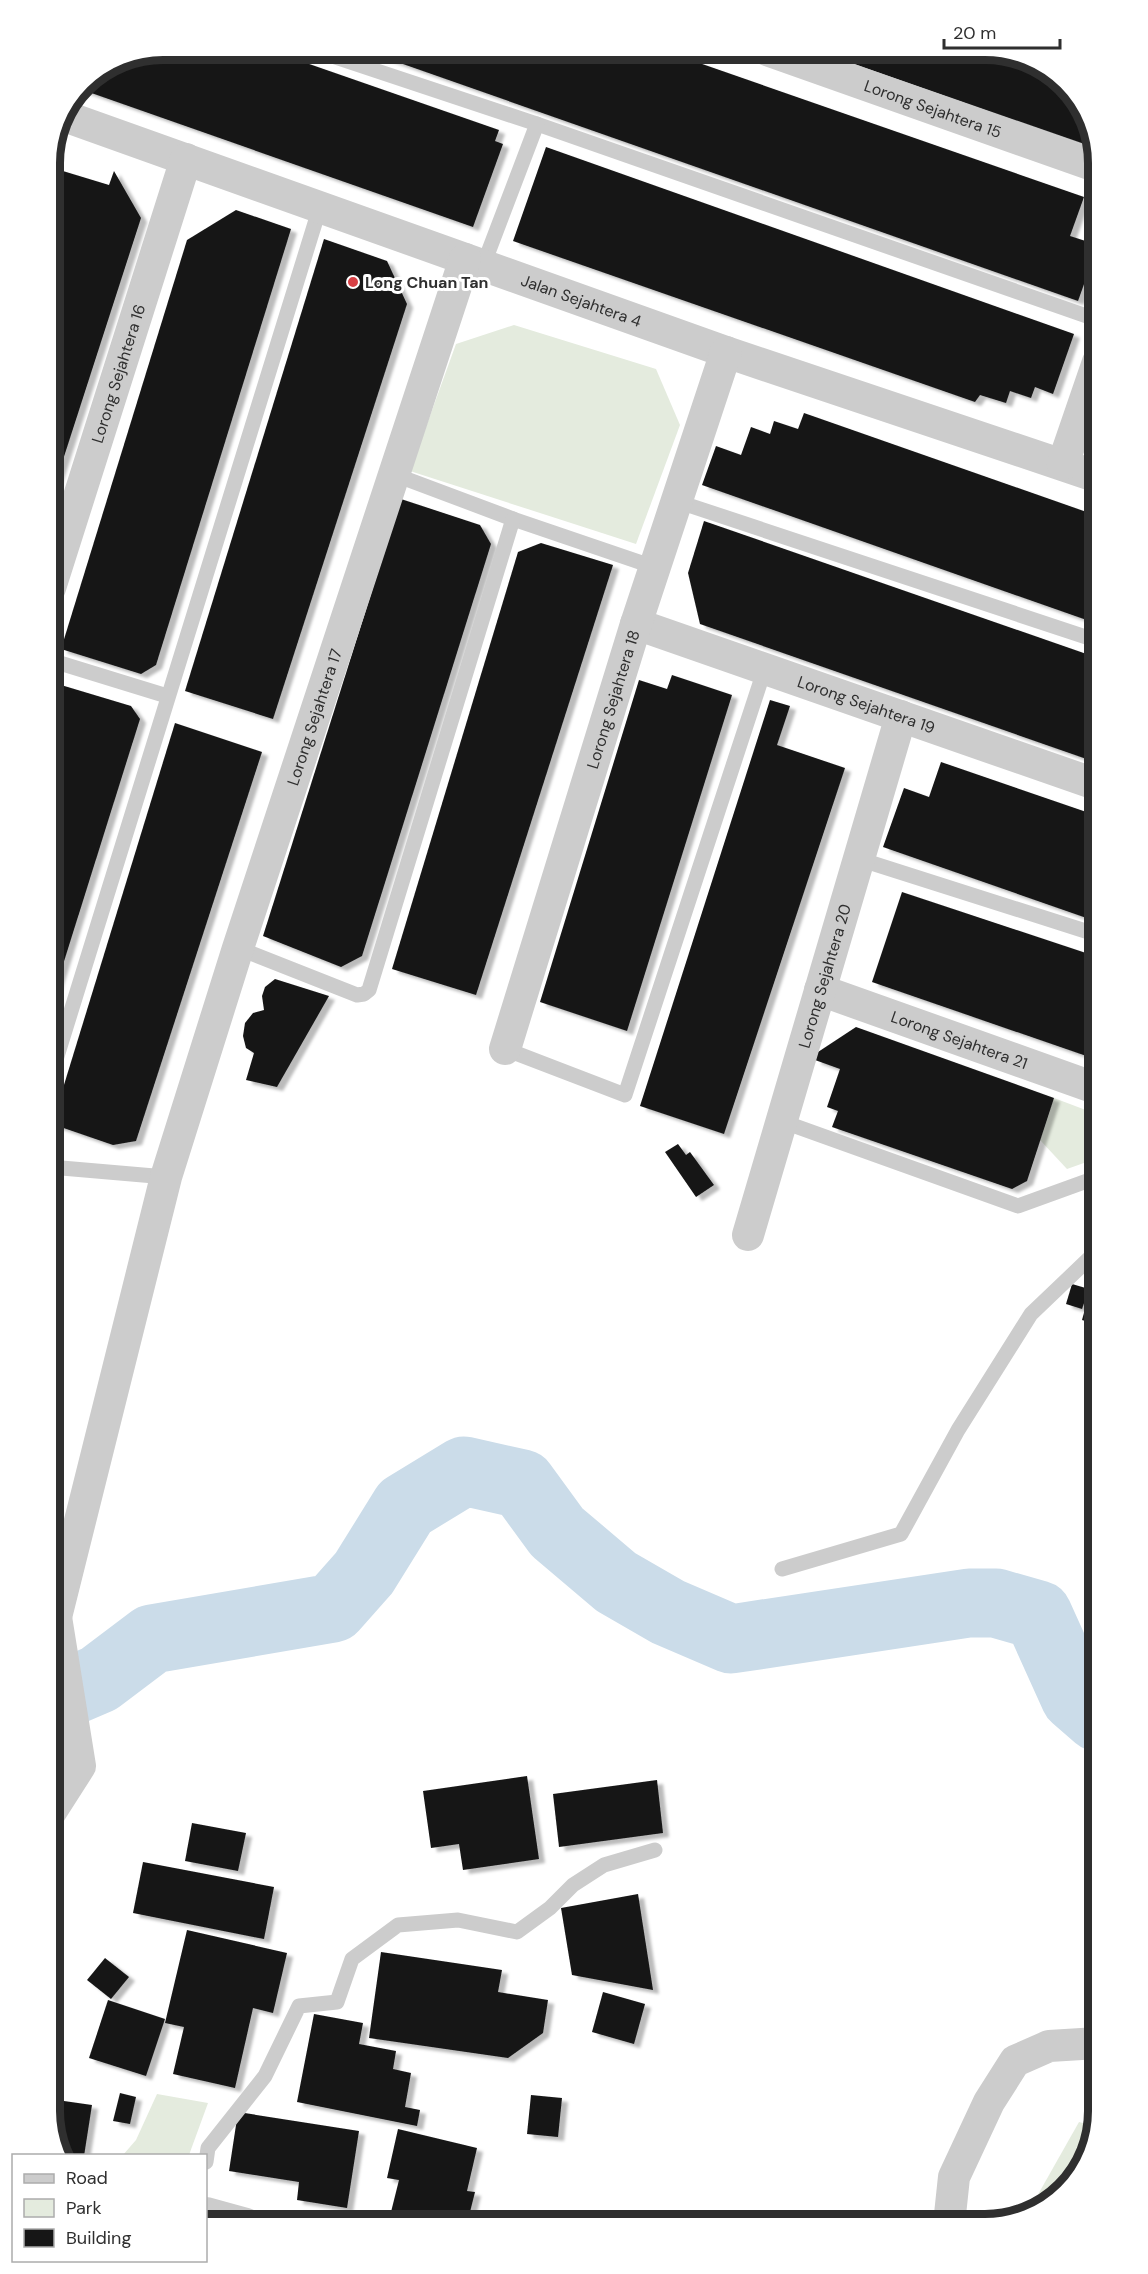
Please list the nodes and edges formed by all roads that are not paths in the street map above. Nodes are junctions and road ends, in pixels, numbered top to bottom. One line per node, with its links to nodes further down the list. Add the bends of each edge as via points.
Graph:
1 (345, 60): 4 (lane)
2 (794, 60): 6 (street, Lorong Sejahtera 15)
3 (71, 118): 5 (street, Jalan Sejahtera 4)
4 (537, 124): 8 (lane); 9 (lane)
5 (186, 159): 7 (street, Jalan Sejahtera 4); 17 (street, Lorong Sejahtera 16)
6 (1088, 164)
7 (320, 207): 8 (street, Jalan Sejahtera 4); 23 (lane)
8 (474, 262): 10 (street, Jalan Sejahtera 4); 14 (street, Lorong Sejahtera 17)
9 (1088, 317)
10 (726, 352): 12 (street, Jalan Sejahtera 4); 15 (street, Lorong Sejahtera 18)
11 (1088, 391): 12 (street)
12 (1063, 464): 13 (street, Jalan Sejahtera 4)
13 (1088, 473)
14 (393, 474): 16 (lane); 28 (street, Lorong Sejahtera 17)
15 (676, 501): 18 (street, Lorong Sejahtera 18); 20 (lane)
16 (513, 519): 18 (lane); 28 (lane, via 369,990 357,995)
17 (60, 556)
18 (654, 567): 19 (street, Lorong Sejahtera 18)
19 (636, 624): 22 (street, Lorong Sejahtera 19); 31 (street, Lorong Sejahtera 18)
20 (1088, 638)
21 (60, 663): 23 (lane)
22 (765, 668): 24 (street, Lorong Sejahtera 19); 31 (lane, via 625,1095)
23 (167, 696): 30 (lane)
24 (901, 716): 25 (street, Lorong Sejahtera 19); 26 (street, Lorong Sejahtera 20)
25 (1088, 781)
26 (859, 859): 27 (lane); 29 (street, Lorong Sejahtera 20)
27 (1088, 932)
28 (238, 948): 35 (street, Lorong Sejahtera 17)
29 (820, 990): 32 (street, Lorong Sejahtera 21); 33 (street, Lorong Sejahtera 20)
30 (60, 1046)
31 (505, 1049)
32 (1088, 1085)
33 (781, 1121): 36 (lane, via 1018,1206); 37 (street, Lorong Sejahtera 20)
34 (60, 1168): 35 (lane)
35 (166, 1177): 40 (street, Lorong Sejahtera 17)
36 (1088, 1181)
37 (748, 1235)
38 (1088, 1260): 39 (lane, via 1031,1314 958,1430 901,1534)
39 (782, 1569)
40 (60, 1595)
41 (60, 1653): 42 (street, via 80,1766)
42 (60, 1797)
43 (655, 1850): 45 (lane, via 604,1865 573,1885 517,1932 458,1920 398,1925 352,1959 337,2002 298,2006 264,2076 208,2148)
44 (1088, 2044): 46 (street, via 1049,2046 1015,2061 989,2102 954,2177)
45 (207, 2155)
46 (950, 2214)

